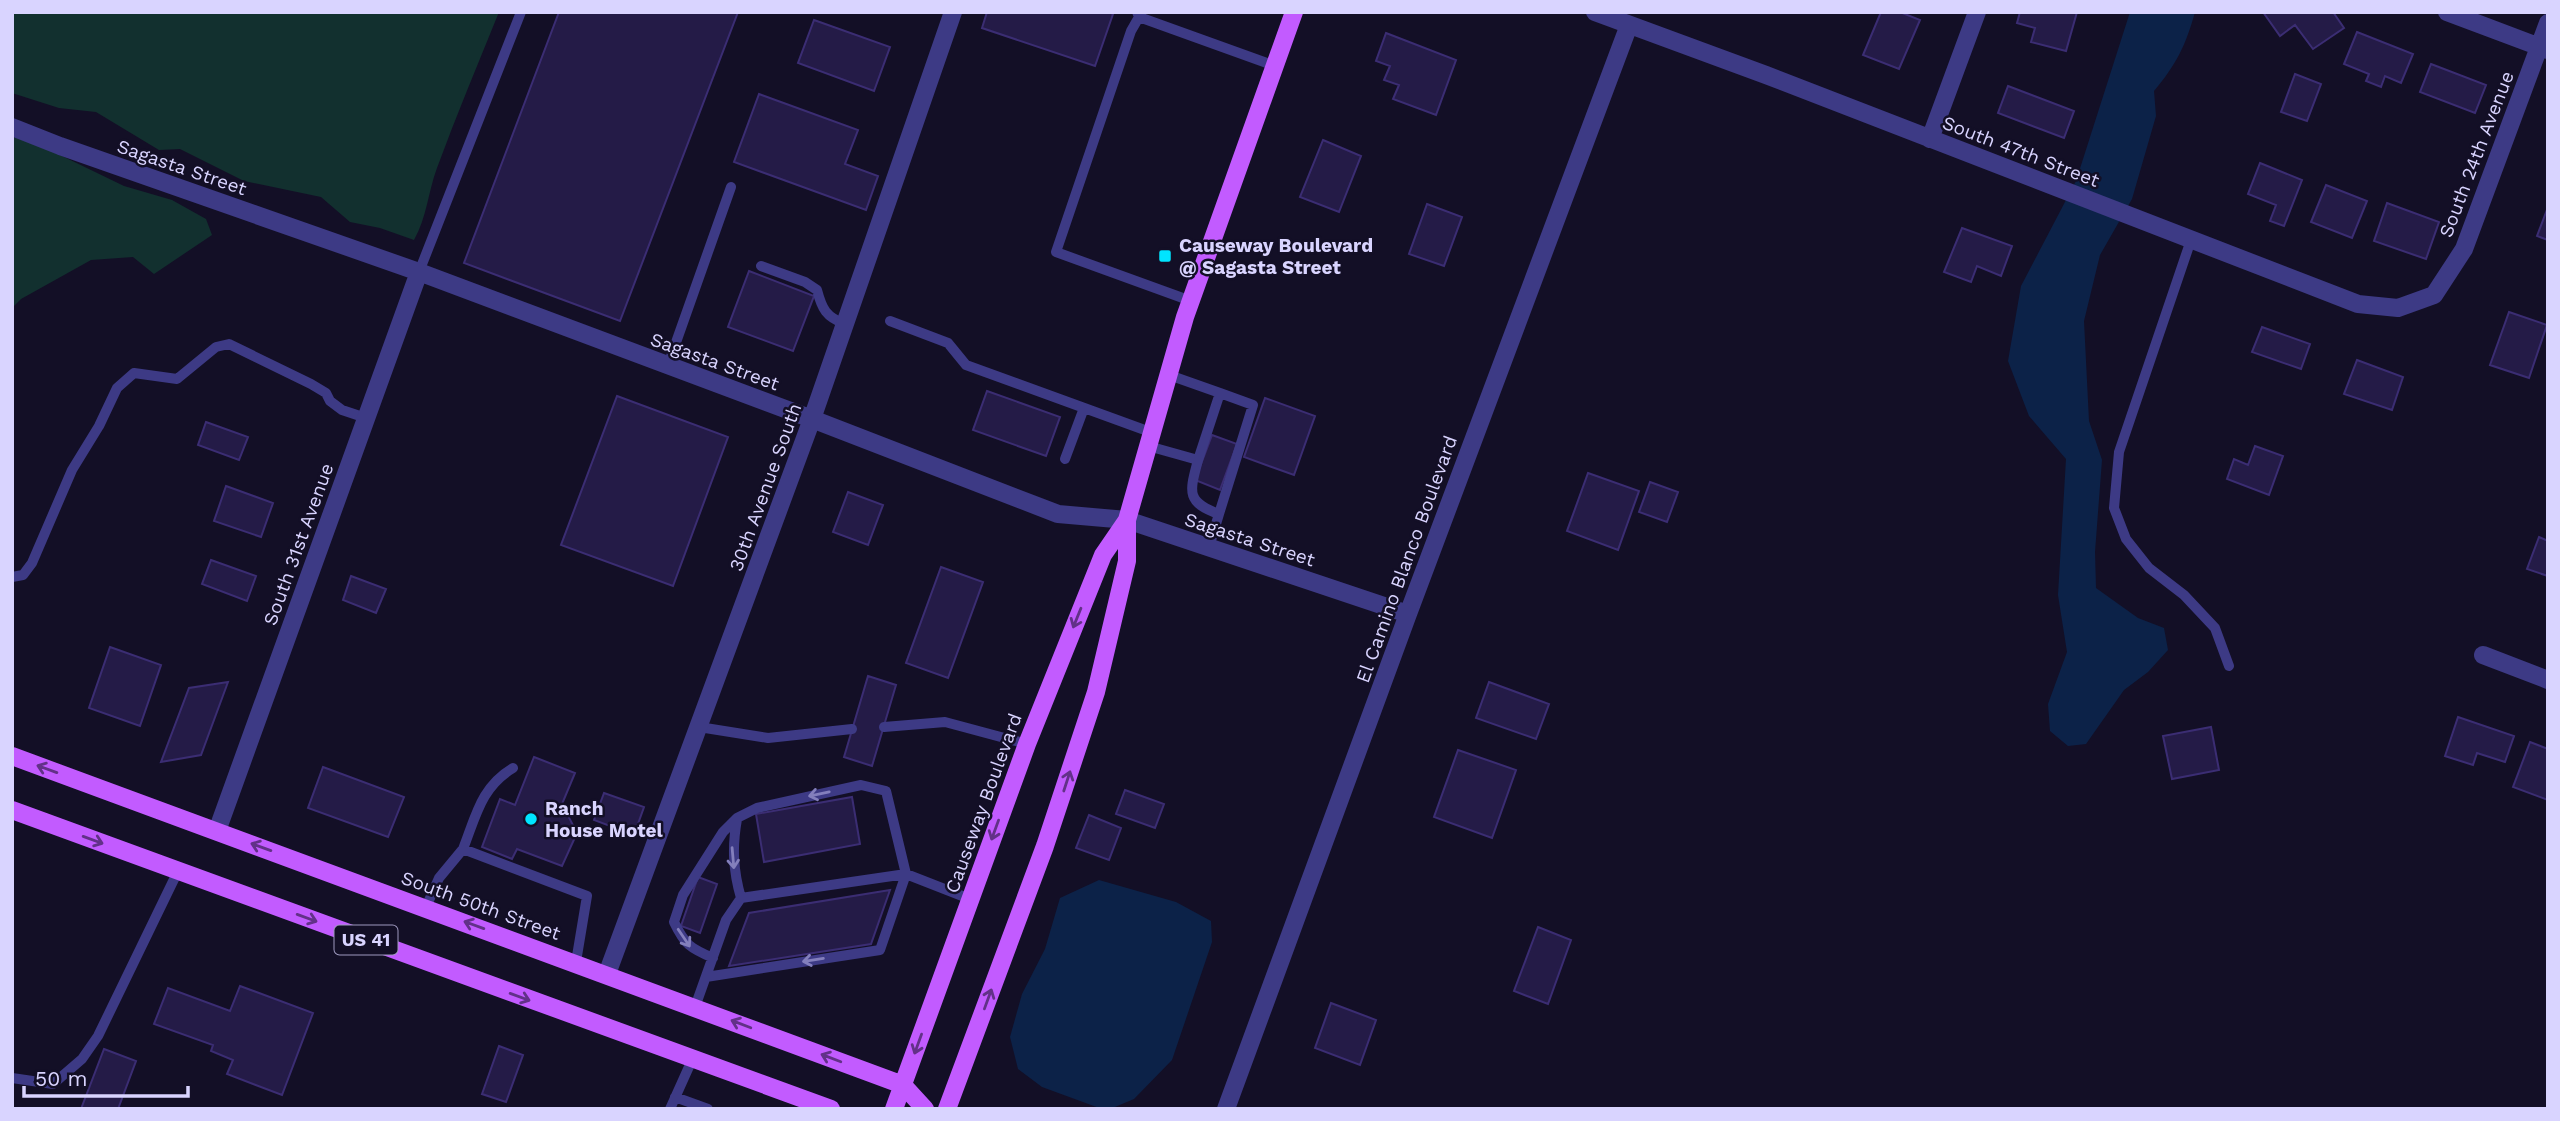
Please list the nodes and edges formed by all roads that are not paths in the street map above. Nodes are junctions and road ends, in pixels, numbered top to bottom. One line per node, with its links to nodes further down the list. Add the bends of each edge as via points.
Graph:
1 (521, 12): 17 (lane)
2 (953, 12): 21 (street, 30th Avenue South)
3 (1294, 12): 11 (main road, Causeway Boulevard)
4 (1595, 12): 9 (street, South 47th Street)
5 (1977, 12): 13 (street)
6 (2447, 12): 10 (street)
7 (1138, 15): 11 (lane); 19 (lane, via 1056,252)
8 (2548, 23): 10 (street, South 24th Avenue)
9 (1629, 25): 13 (street, South 47th Street); 35 (street, El Camino Blanco Boulevard)
10 (2543, 48): 18 (street, South 24th Avenue, via 2464,249)
11 (1275, 66): 19 (main road, Causeway Boulevard)
12 (12, 127): 17 (street, Sagasta Street)
13 (1930, 139): 15 (street, South 47th Street)
14 (731, 187): 22 (lane)
15 (2191, 240): 18 (street, South 47th Street, via 2358,304 2398,308); 37 (lane, via 2119,452 2114,508 2126,539 2149,568 2184,595 2215,628)
16 (761, 265): 21 (lane, via 817,290 823,311)
17 (419, 272): 22 (street, Sagasta Street); 26 (street, South 31st Avenue)
18 (2434, 295)
19 (1191, 301): 23 (main road, Causeway Boulevard)
20 (890, 321): 25 (lane, via 948,343 966,365)
21 (845, 324): 27 (street, 30th Avenue South)
22 (668, 365): 27 (street, Sagasta Street)
23 (1169, 375): 24 (lane); 28 (main road, Causeway Boulevard)
24 (1220, 393): 30 (lane); 31 (lane, via 1253,405)
25 (1084, 408): 28 (lane); 29 (lane)
26 (366, 418): 34 (lane, via 342,410 311,384 229,344 216,347 177,379 134,373 117,388 72,470 32,563 23,575); 47 (street, South 31st Avenue)
27 (813, 419): 32 (street, Sagasta Street, via 1058,514); 39 (street, 30th Avenue South)
28 (1150, 440): 30 (lane); 32 (main road, Causeway Boulevard)
29 (1065, 459)
30 (1198, 460): 31 (lane, via 1192,496 1201,508)
31 (1219, 514): 33 (lane)
32 (1127, 520): 33 (street, Sagasta Street); 42 (main road, Causeway Boulevard, one-way to 42, via 1103,555); 68 (main road, Causeway Boulevard, one-way to 32, via 1045,846 1096,692 1127,561)
33 (1209, 547): 35 (street, Sagasta Street)
34 (12, 577)
35 (1408, 614): 69 (street, El Camino Blanco Boulevard)
36 (2483, 655): 38 (street)
37 (2229, 666)
38 (2548, 680)
39 (699, 727): 41 (lane, via 768,738); 56 (street, 30th Avenue South)
40 (884, 727): 42 (lane, via 945,722)
41 (852, 729)
42 (1027, 744): 52 (main road, Causeway Boulevard, one-way to 52)
43 (12, 756): 47 (main road, South 50th Street / US 41, one-way to 43)
44 (513, 768): 48 (lane, via 498,777 485,794)
45 (12, 810): 49 (main road, US 41, one-way to 49)
46 (737, 818): 50 (lane, one-way to 46, via 886,791 861,785 757,808); 51 (lane, one-way to 51, via 732,845); 54 (lane, one-way to 54, via 683,895 674,922 682,940)
47 (216, 831): 53 (main road, South 50th Street / US 41, one-way to 47)
48 (463, 849): 53 (lane, via 439,878); 55 (lane, via 587,896)
49 (178, 871): 59 (main road, US 41, one-way to 59); 60 (lane, via 98,1036 82,1059 53,1084)
50 (906, 874): 51 (lane); 52 (lane); 57 (lane, one-way to 57, via 880,950)
51 (741, 898): 54 (lane, via 726,920)
52 (970, 899): 61 (main road, Causeway Boulevard, one-way to 61)
53 (426, 907): 55 (main road, South 50th Street / US 41, one-way to 53)
54 (713, 958): 57 (lane)
55 (576, 962): 56 (main road, South 50th Street / US 41)
56 (607, 974): 58 (main road, South 50th Street / US 41)
57 (706, 977): 58 (lane)
58 (695, 1007): 61 (main road, South 50th Street / US 41, one-way to 58)
59 (692, 1060): 62 (lane); 65 (main road, US 41)
60 (12, 1078)
61 (903, 1085): 66 (main road, Causeway Boulevard); 67 (main road, South 50th Street / US 41)
62 (675, 1097): 63 (lane); 64 (lane)
63 (670, 1109)
64 (708, 1109)
65 (831, 1109)
66 (894, 1109)
67 (925, 1109)
68 (947, 1109)
69 (1226, 1109)

